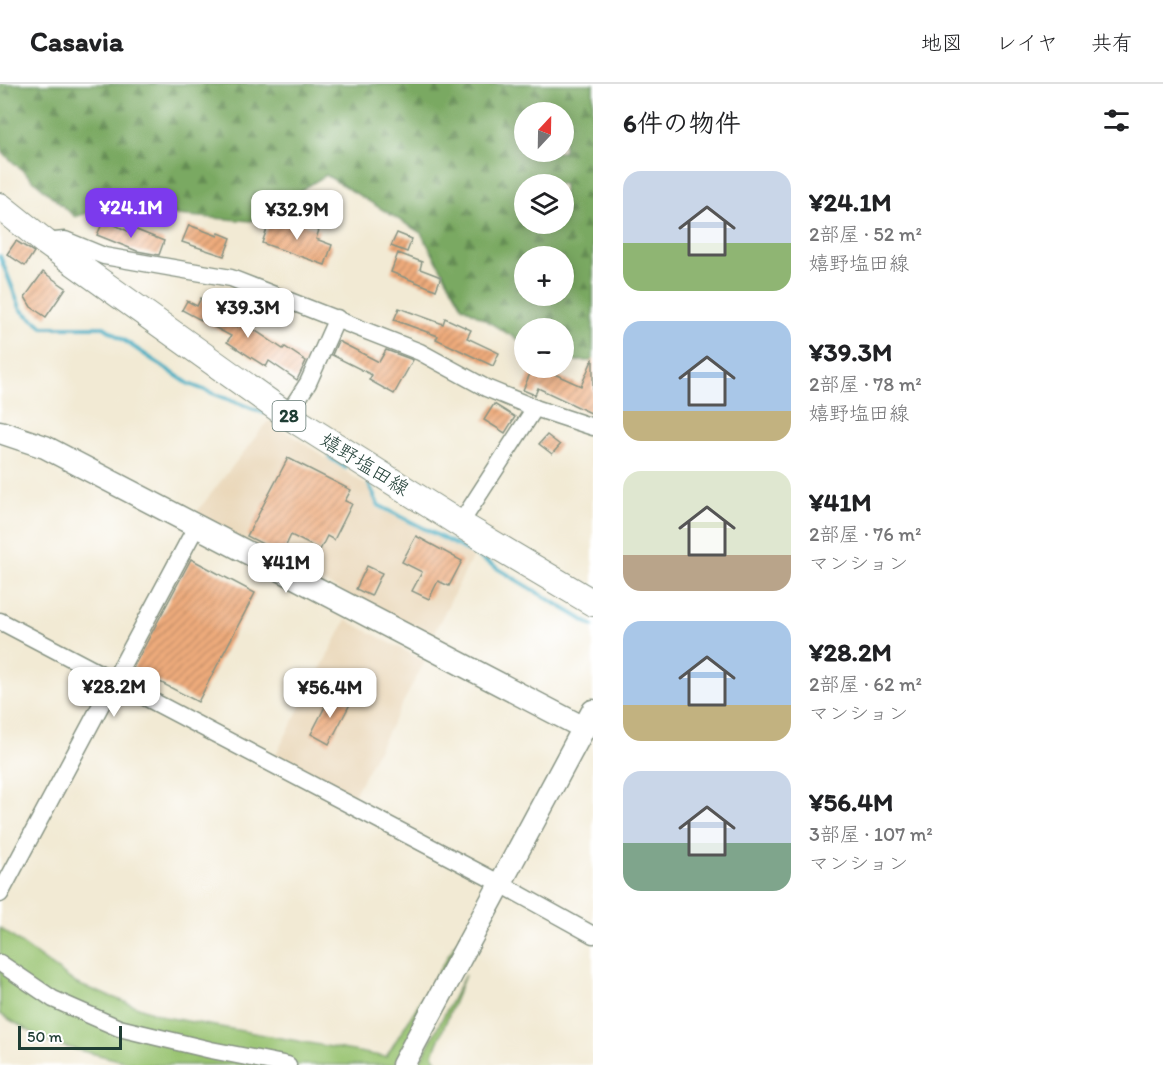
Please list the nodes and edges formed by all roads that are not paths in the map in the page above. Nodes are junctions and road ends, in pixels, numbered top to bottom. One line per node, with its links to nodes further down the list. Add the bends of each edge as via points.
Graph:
1 (0, 206): 2 (main road, 嬉野塩田線 / 28)
2 (45, 242): 3 (street, via 65,240 104,256 231,278); 5 (main road, 嬉野塩田線 / 28)
3 (337, 318): 4 (street, via 420,352 486,388); 5 (street, via 308,383)
4 (535, 408): 6 (street); 8 (street)
5 (287, 415): 8 (main road, 嬉野塩田線 / 28)
6 (593, 428)
7 (0, 432): 9 (street, via 45,447)
8 (460, 524): 10 (main road, 嬉野塩田線 / 28)
9 (197, 525): 12 (street); 13 (street)
10 (593, 603)
11 (0, 621): 12 (street)
12 (114, 681): 14 (street); 15 (street)
13 (588, 720): 14 (street)
14 (501, 884): 16 (street); 19 (street)
15 (0, 894)
16 (593, 935)
17 (0, 963): 18 (street, via 52,999 119,1028)
18 (288, 1065)
19 (403, 1065)

